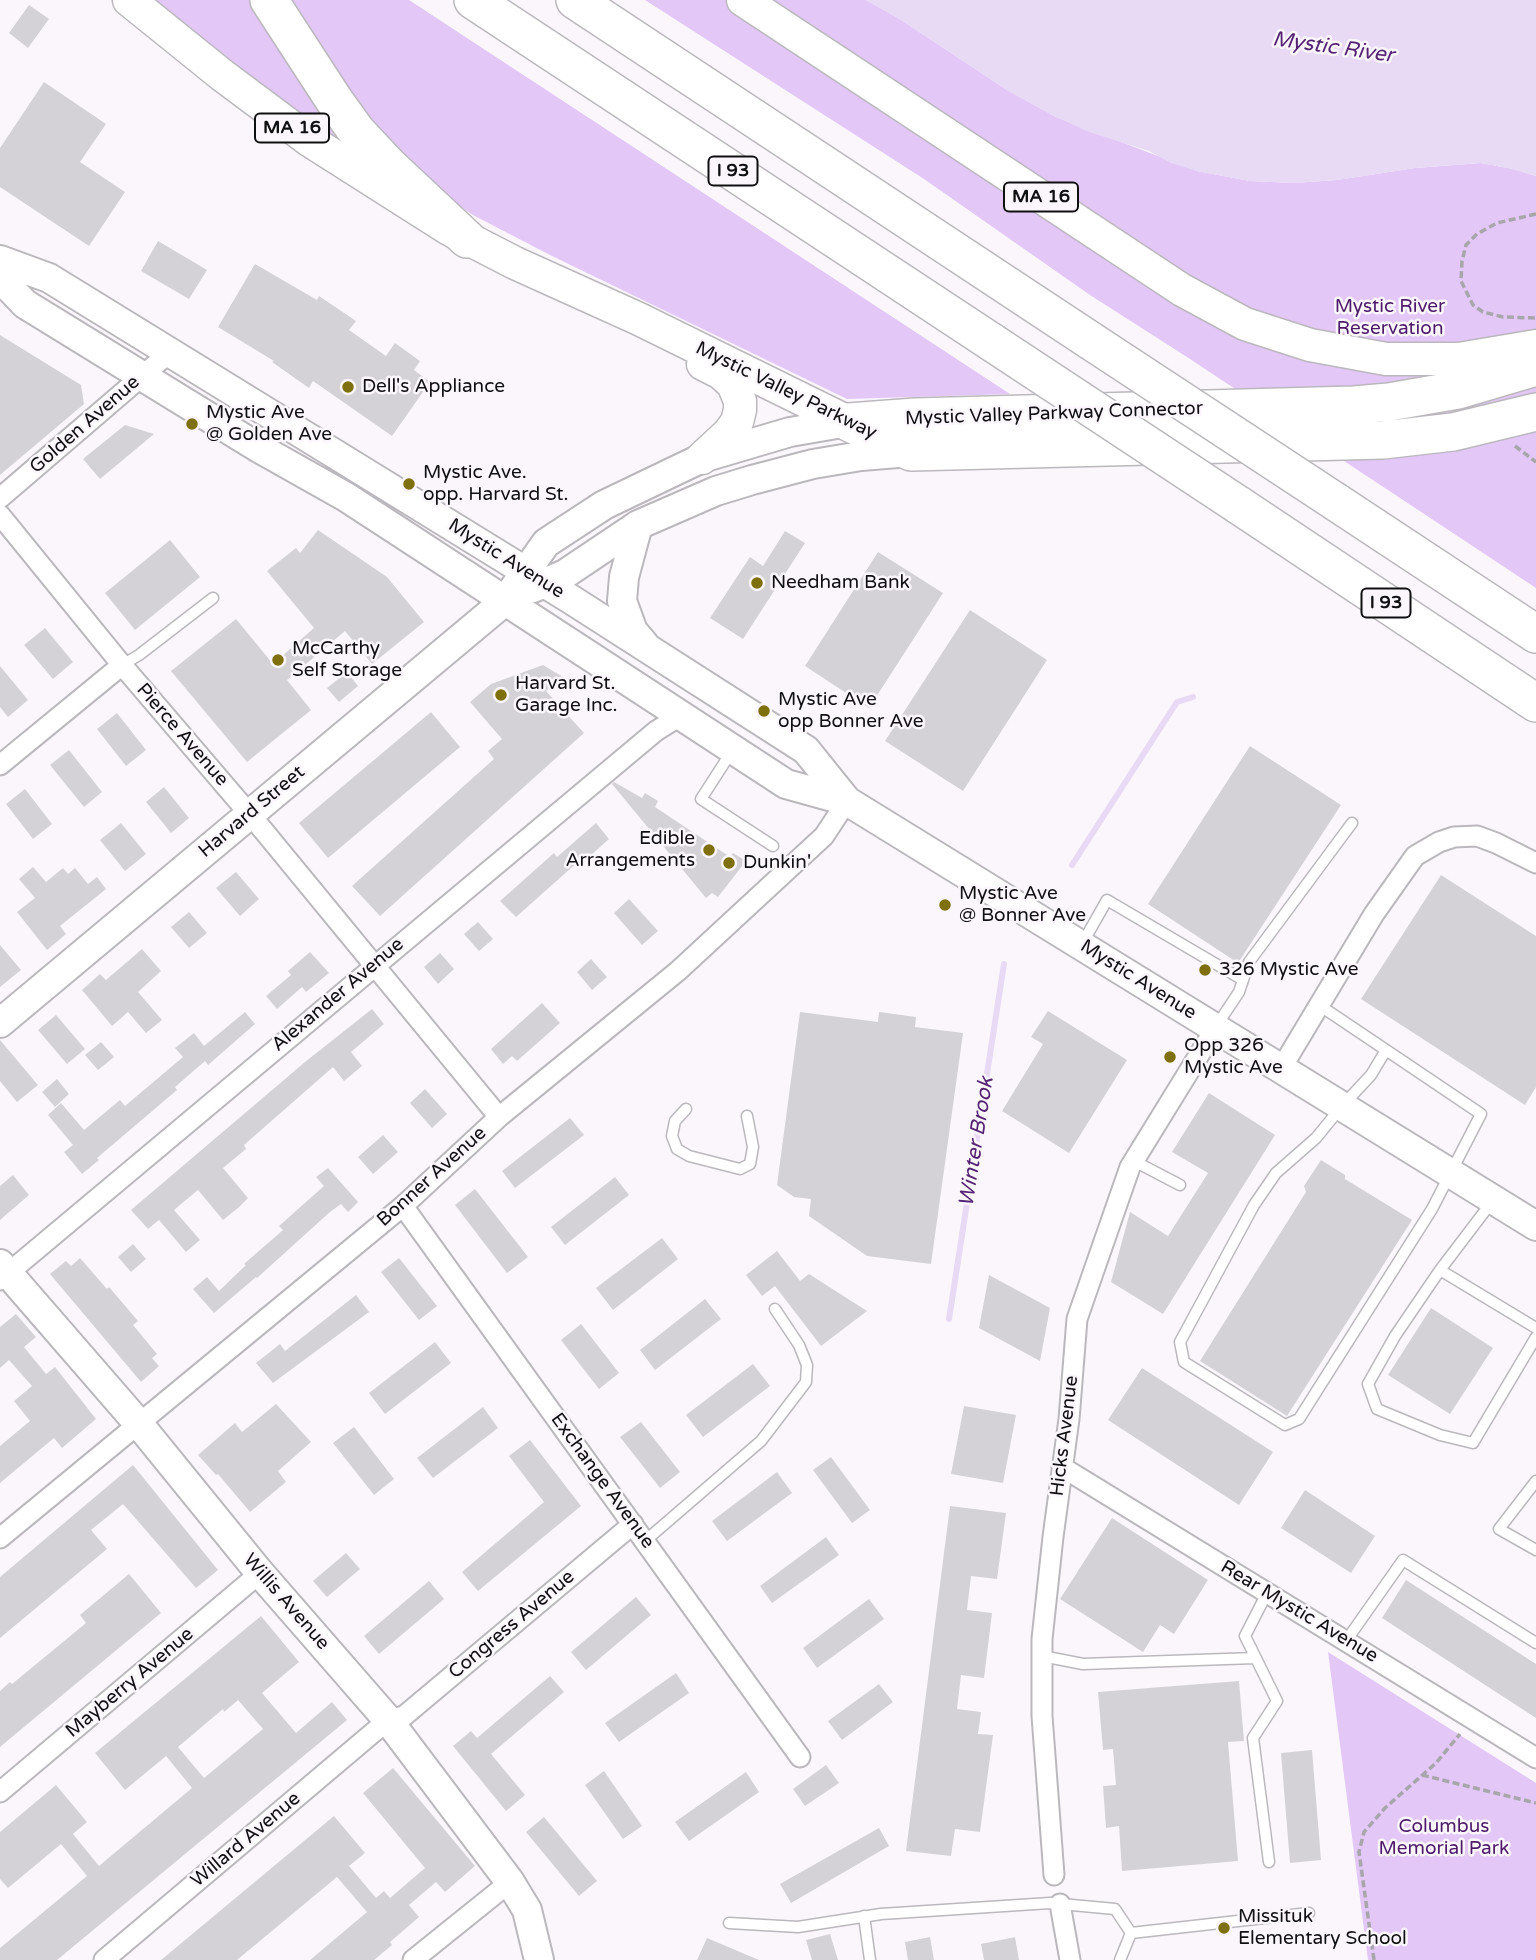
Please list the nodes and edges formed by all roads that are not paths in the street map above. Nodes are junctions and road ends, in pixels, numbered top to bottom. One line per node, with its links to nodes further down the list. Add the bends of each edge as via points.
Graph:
1 (129, 0): 8 (main road, Mystic Valley Parkway / MA 16, via 309,140)
2 (270, 0): 8 (highway, via 358,132)
3 (473, 0): 29 (highway, I 93, bridge)
4 (575, 0): 7 (highway)
5 (602, 0): 7 (highway)
6 (743, 0): 12 (main road, MA 16, via 1182,290 1244,324 1296,342 1386,359 1459,359)
7 (640, 43): 26 (highway, bridge)
8 (467, 239): 11 (main road, Mystic Valley Parkway / MA 16)
9 (0, 260): 13 (main road, Mystic Avenue, via 49,278)
10 (0, 278): 15 (main road, Mystic Avenue, via 24,304)
11 (639, 319): 17 (main road, Mystic Valley Parkway / MA 16); 19 (main road, via 733,384 740,410 737,422)
12 (1536, 346)
13 (169, 353): 15 (street, Golden Avenue); 23 (main road, Mystic Avenue)
14 (1536, 367): 17 (highway, Mystic Valley Parkway Connector, via 1458,390 1354,405)
15 (143, 375): 20 (street, Golden Avenue); 25 (main road, Mystic Avenue, via 346,497)
16 (1536, 412): 18 (highway, Mystic Valley Parkway / MA 16, via 1453,432 1383,440)
17 (848, 422): 18 (highway, Mystic Valley Parkway / MA 16); 19 (main road, Mystic Valley Parkway Connector, via 790,432)
18 (911, 452): 22 (main road, Mystic Valley Parkway Connector, via 831,461 760,477)
19 (702, 458): 23 (main road, Mystic Valley Parkway Connector, via 636,488 546,543)
20 (0, 498)
21 (0, 515): 28 (street, Pierce Avenue)
22 (638, 525): 23 (main road, Mystic Valley Parkway Connector, via 565,573); 27 (main road, via 622,601 634,631)
23 (535, 577): 25 (main road, Harvard Street); 27 (main road, Mystic Avenue)
24 (213, 598): 28 (lane)
25 (505, 601): 30 (main road, Mystic Avenue); 34 (main road, Harvard Street)
26 (1536, 634)
27 (648, 649): 33 (main road, Mystic Avenue, via 806,750)
28 (122, 665): 32 (street); 34 (street, Pierce Avenue)
29 (1536, 703)
30 (680, 716): 31 (main road, Mystic Avenue); 39 (street, Alexander Avenue, via 656,731)
31 (733, 749): 33 (main road, Mystic Avenue, via 786,784); 36 (lane, via 701,799)
32 (0, 765)
33 (847, 801): 38 (main road, Mystic Avenue); 49 (street, Bonner Avenue, via 824,836 678,971)
34 (250, 814): 39 (street, Pierce Avenue); 42 (main road, Harvard Street)
35 (1352, 823): 40 (lane, via 1250,962)
36 (773, 846)
37 (1536, 863): 41 (street, via 1476,836 1454,837 1415,856 1374,914)
38 (1082, 944): 40 (lane, via 1107,900); 43 (main road, Mystic Avenue)
39 (374, 965): 49 (street, Pierce Avenue); 57 (street, Alexander Avenue)
40 (1243, 980): 43 (lane)
41 (1320, 1006): 44 (lane); 45 (street)
42 (0, 1023)
43 (1215, 1029): 45 (main road, Mystic Avenue); 50 (street, Hicks Avenue)
44 (1386, 1050): 46 (lane, via 1371,1075); 51 (lane, via 1481,1114)
45 (1282, 1067): 46 (main road, Mystic Avenue)
46 (1343, 1105): 51 (main road, Mystic Avenue); 51 (lane, via 1317,1138 1276,1172 1254,1205 1180,1342 1184,1362 1285,1425 1299,1419)
47 (686, 1108): 48 (lane, via 675,1121 672,1136 677,1149 740,1169 750,1164 753,1147)
48 (747, 1116)
49 (499, 1117): 54 (street, Bonner Avenue)
50 (1135, 1161): 52 (lane); 62 (street, Hicks Avenue, via 1077,1319)
51 (1451, 1174): 53 (main road, Mystic Avenue)
52 (1180, 1185)
53 (1493, 1199): 55 (main road, Mystic Avenue); 56 (lane)
54 (403, 1206): 61 (street, Bonner Avenue); 64 (street, Exchange Avenue)
55 (1536, 1226)
56 (1440, 1270): 59 (lane); 60 (lane, via 1367,1384 1377,1409 1473,1443)
57 (3, 1272): 61 (main road, Willis Avenue)
58 (775, 1309): 66 (lane, via 799,1345 807,1364 806,1382 761,1441)
59 (1536, 1328)
60 (1536, 1336)
61 (138, 1423): 65 (street, Bonner Avenue); 68 (main road, Willis Avenue)
62 (1062, 1467): 69 (street, Rear Mystic Avenue); 72 (street, Hicks Avenue)
63 (1536, 1481): 67 (lane, via 1499,1529)
64 (634, 1524): 66 (street, Exchange Avenue); 74 (street, Congress Avenue, via 404,1716)
65 (0, 1538)
66 (645, 1541): 75 (street, Exchange Avenue)
67 (1536, 1550)
68 (260, 1573): 74 (main road, Willis Avenue); 77 (street, Mayberry Avenue)
69 (1267, 1593): 70 (street, Rear Mystic Avenue); 73 (lane, via 1245,1636)
70 (1346, 1641): 71 (lane, via 1403,1560); 76 (street, Rear Mystic Avenue)
71 (1536, 1643)
72 (1042, 1656): 73 (lane, via 1083,1664); 79 (street, Hicks Avenue)
73 (1255, 1658): 78 (lane, via 1277,1701 1253,1738)
74 (388, 1720): 80 (main road, Willis Avenue); 86 (street, Willard Avenue)
75 (800, 1757)
76 (1536, 1758)
77 (0, 1791)
78 (1269, 1861)
79 (1054, 1875)
80 (510, 1882): 87 (street); 88 (main road, Willis Avenue, via 527,1910)
81 (1060, 1904): 83 (lane); 85 (lane, via 1115,1909); 90 (street)
82 (1309, 1913): 85 (lane)
83 (864, 1916): 84 (lane, via 798,1927); 89 (lane)
84 (729, 1923)
85 (1131, 1933): 91 (lane)
86 (104, 1960)
87 (413, 1960)
88 (539, 1960)
89 (870, 1960)
90 (1070, 1960)
91 (1120, 1960)

